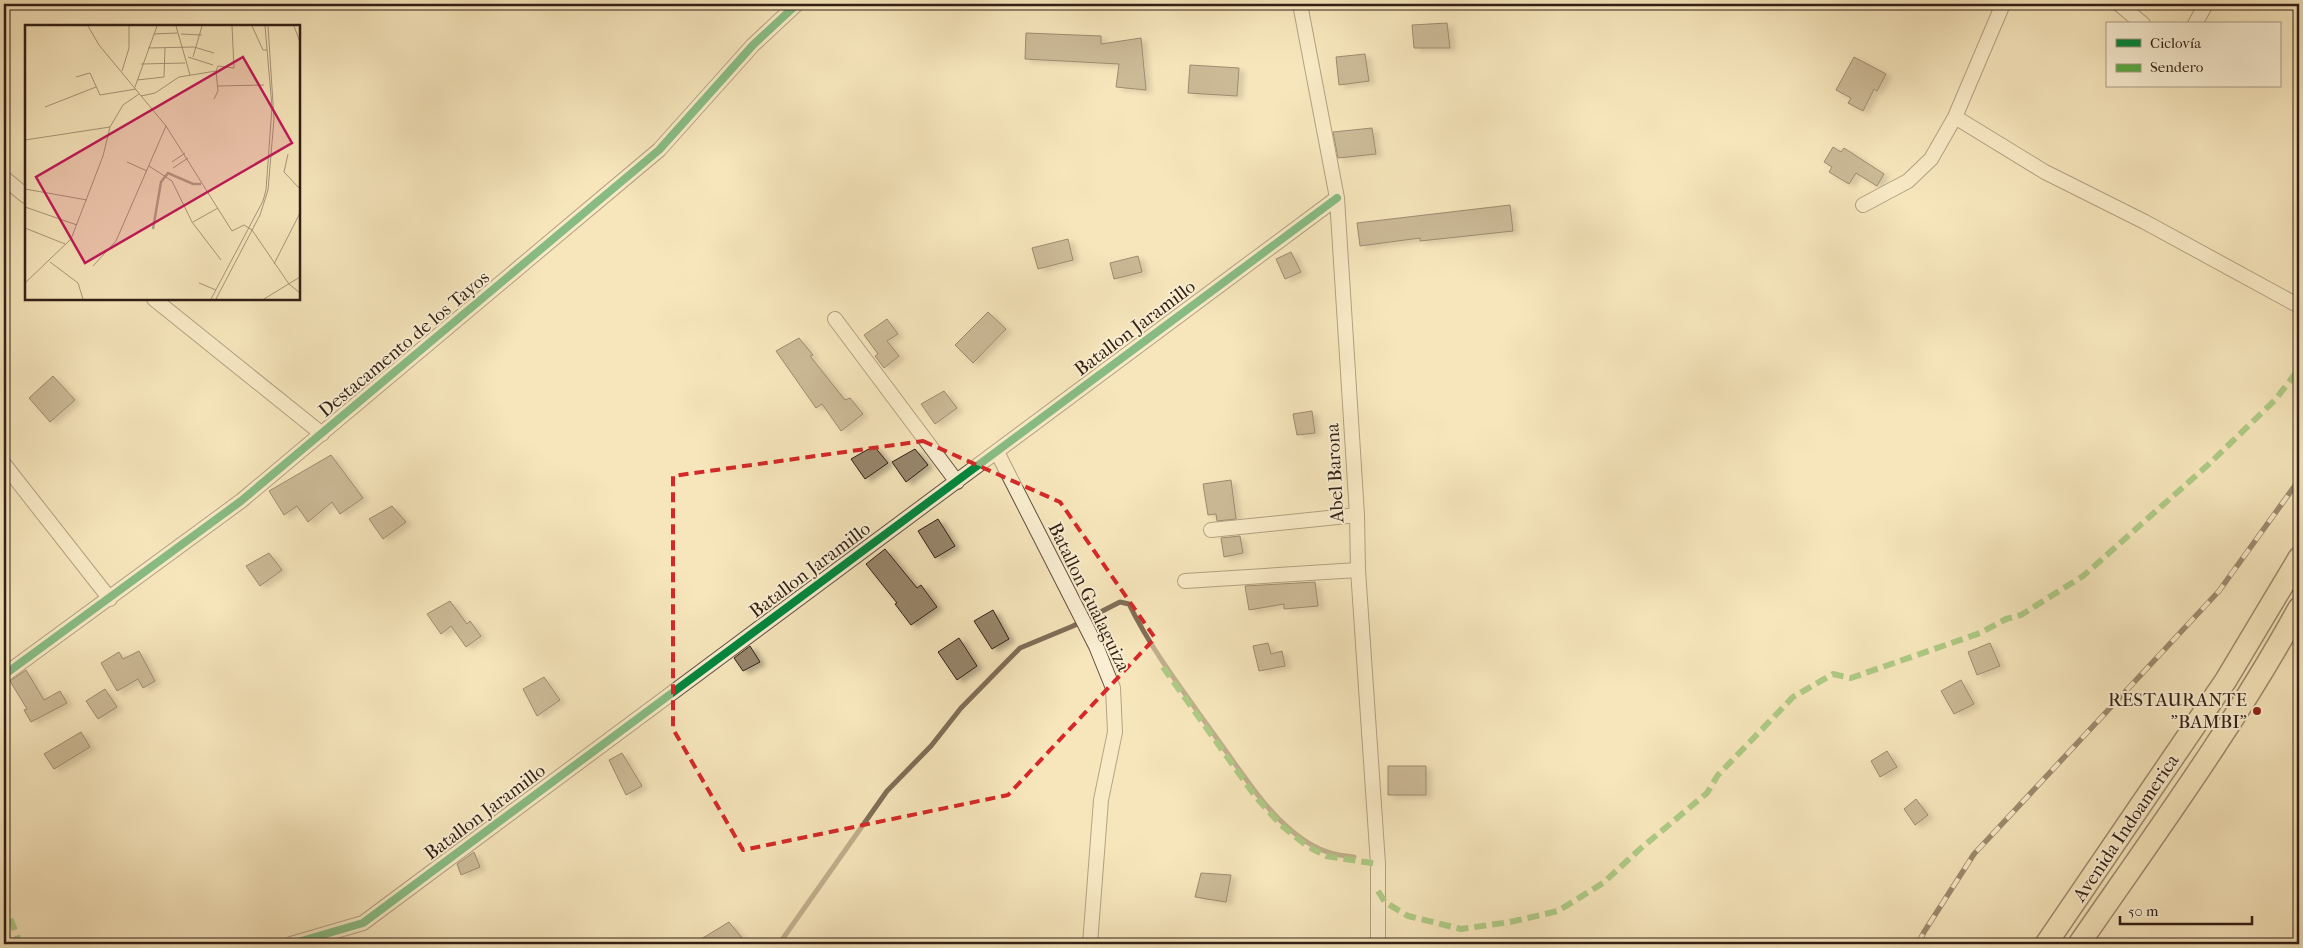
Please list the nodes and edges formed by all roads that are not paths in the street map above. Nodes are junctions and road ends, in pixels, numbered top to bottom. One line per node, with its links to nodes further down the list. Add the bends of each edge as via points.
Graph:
1 (797, 4): 16 (street, Destacamento de los Tayos, via 753,45 659,150)
2 (1300, 4): 11 (street, Abel Barona)
3 (2002, 4): 8 (street)
4 (2119, 4): 6 (street)
5 (2206, 4): 7 (street)
6 (2141, 22)
7 (2196, 22)
8 (1955, 117): 12 (street, via 1931,159 1908,182); 14 (street, via 2045,172)
9 (4, 178): 10 (street)
10 (25, 195)
11 (1337, 198): 17 (street, Batallon Jaramillo); 20 (street, Abel Barona)
12 (1863, 205)
13 (155, 300): 16 (street)
14 (2299, 306)
15 (835, 318): 19 (street)
16 (322, 434): 25 (street, Destacamento de los Tayos, via 240,501)
17 (997, 452): 19 (street, Batallon Jaramillo); 29 (street, Batallon Gualaguiza, via 1096,646 1113,688 1115,732 1101,800)
18 (4, 464): 25 (street)
19 (957, 482): 28 (street, Batallon Jaramillo, via 363,923)
20 (1357, 514): 21 (street); 23 (street, Abel Barona)
21 (1211, 530)
22 (2299, 558): 31 (main road, Avenida Indoamerica, via 2226,680)
23 (1358, 570): 24 (street); 30 (street, Abel Barona, via 1378,864)
24 (1185, 581)
25 (110, 599): 27 (street, Destacamento de los Tayos)
26 (2299, 608): 32 (main road, Avenida Indoamerica, via 2267,667 2193,782)
27 (4, 675)
28 (291, 944)
29 (1090, 944)
30 (1378, 944)
31 (2046, 944)
32 (2079, 944)

